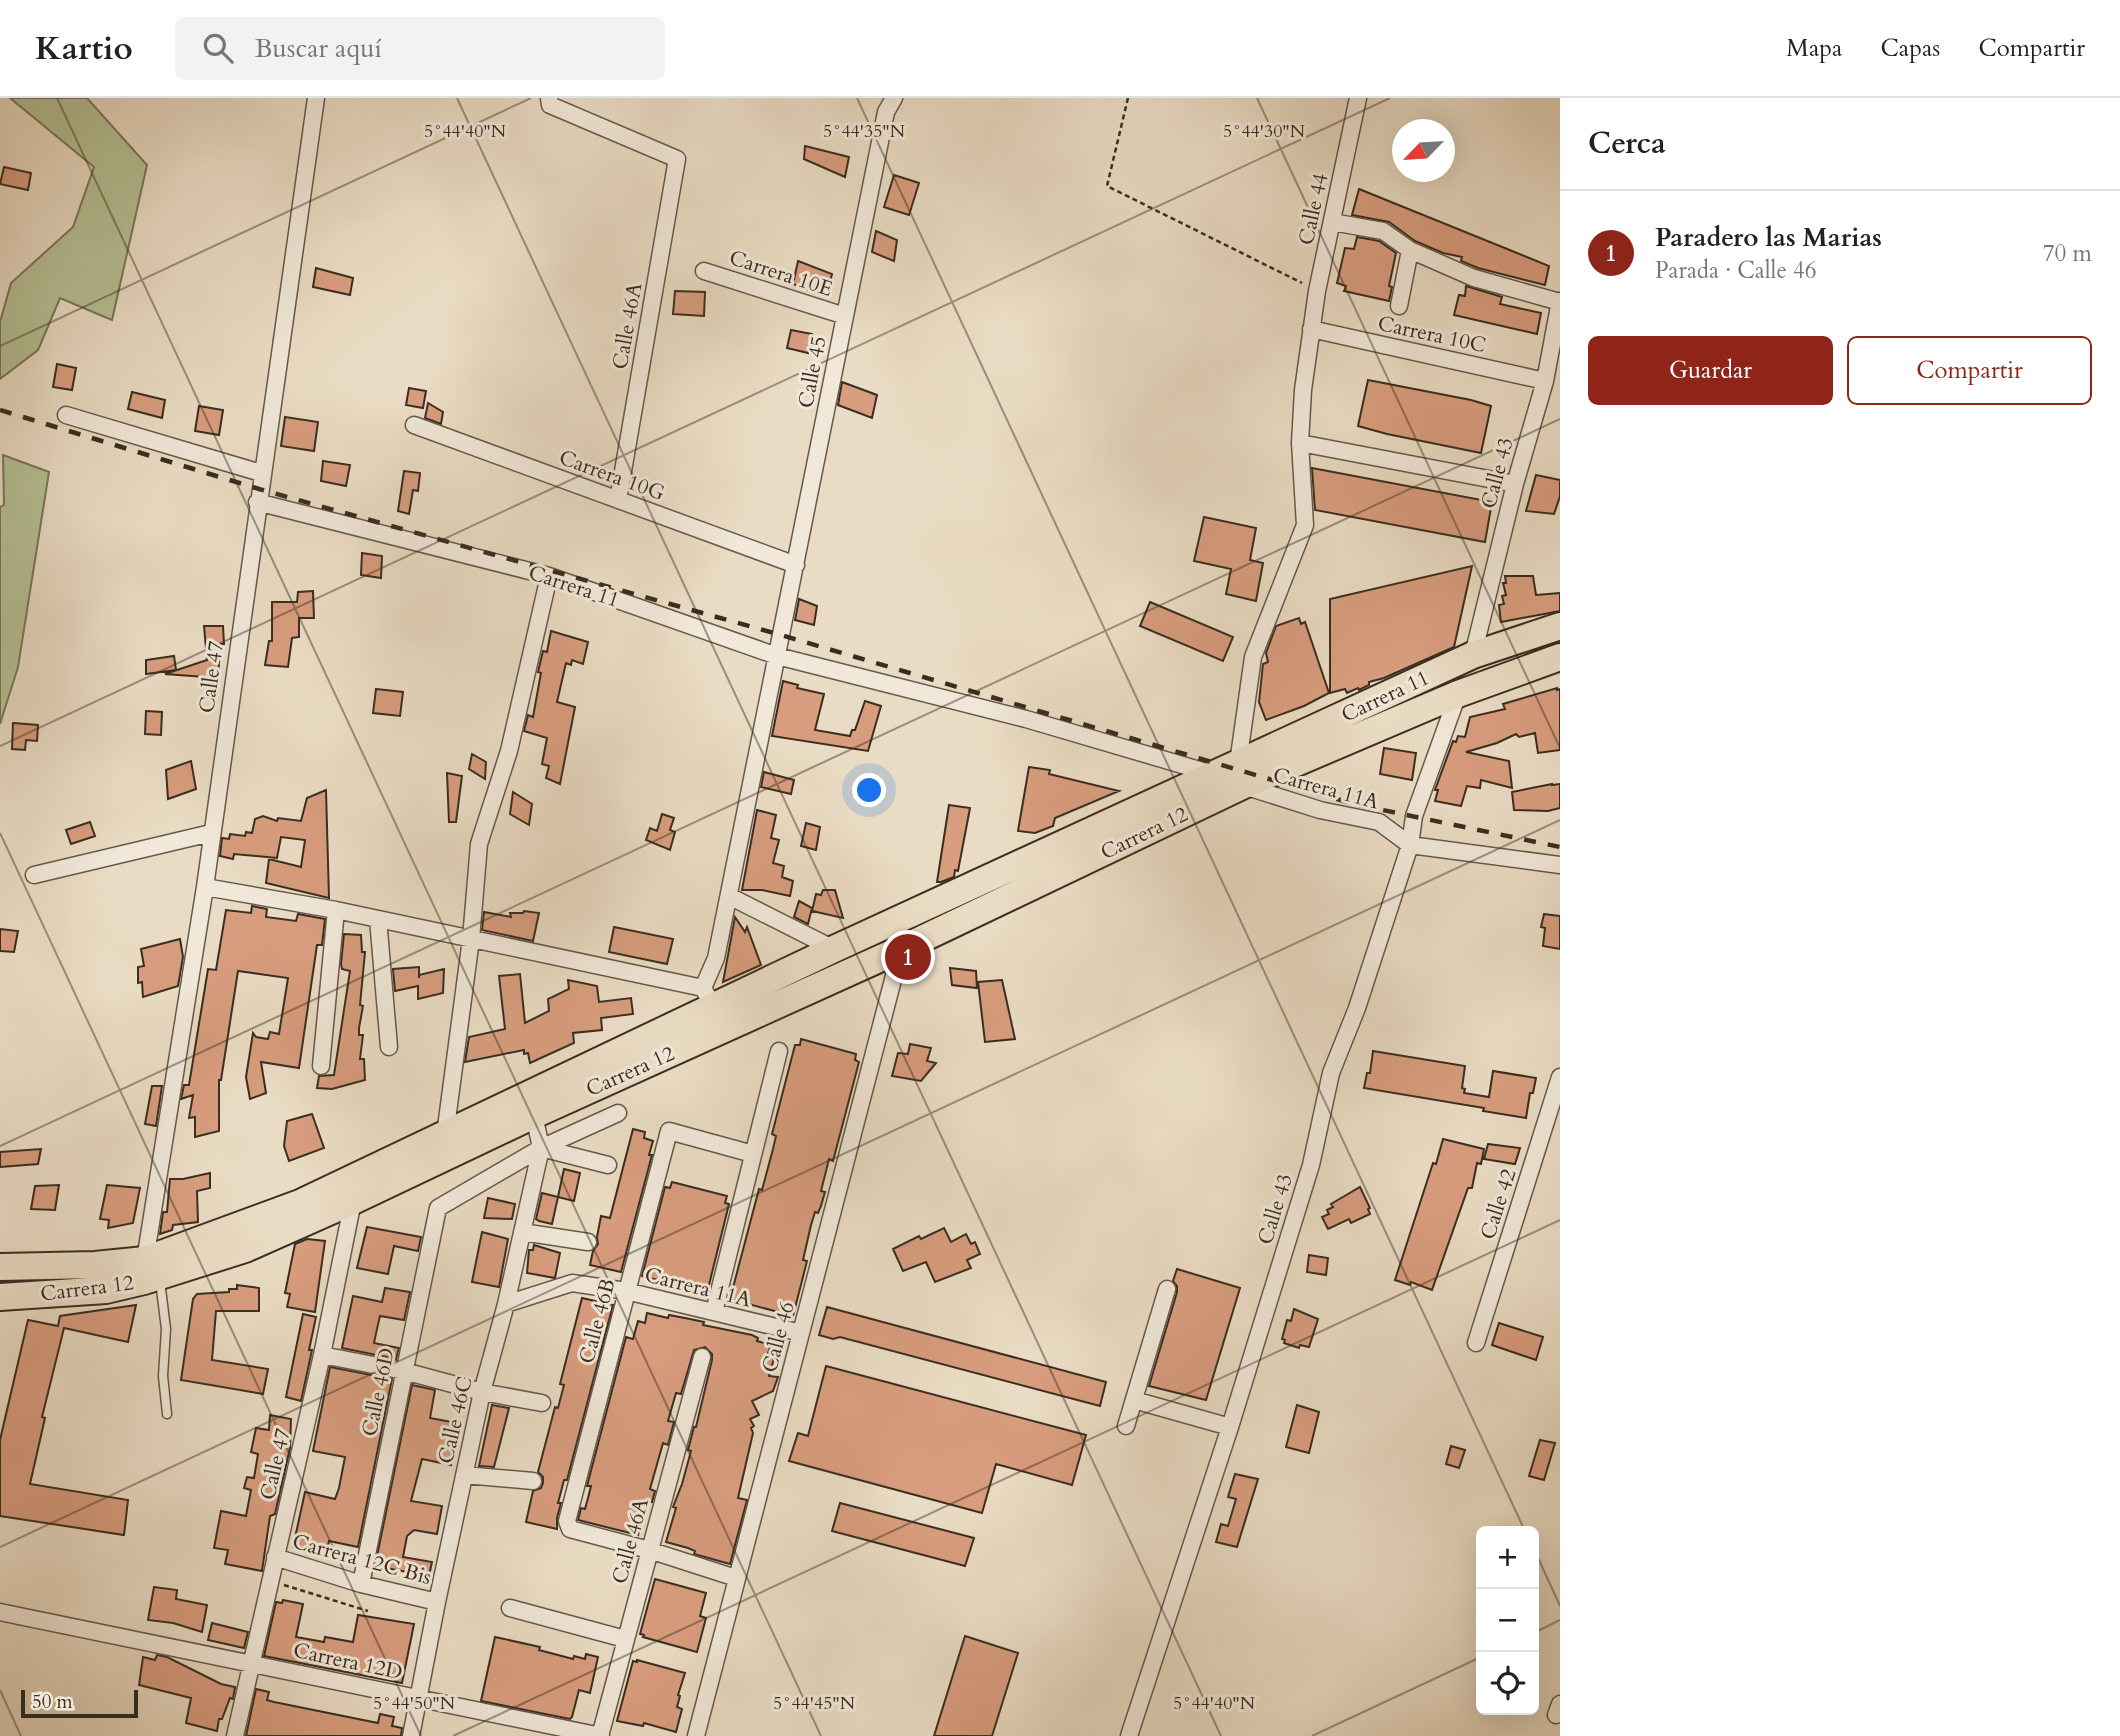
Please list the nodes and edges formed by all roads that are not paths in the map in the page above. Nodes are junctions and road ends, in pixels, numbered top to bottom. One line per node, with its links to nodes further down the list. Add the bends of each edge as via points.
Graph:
1 (316, 98): 16 (street, Calle 47)
2 (894, 98): 10 (street, Calle 45, via 886,112)
3 (1358, 98): 5 (street, Calle 44)
4 (550, 101): 18 (street, Calle 46A, via 677,159)
5 (1332, 222): 6 (street, via 1383,231); 11 (street, Calle 44)
6 (1410, 250): 8 (street, via 1474,278); 9 (street)
7 (704, 271): 10 (street, Carrera 10E)
8 (1560, 302): 12 (street, Calle 43)
9 (1399, 306)
10 (845, 316): 20 (street, Calle 45)
11 (1311, 329): 12 (street, Carrera 10C); 15 (street, Calle 44)
12 (1545, 381): 17 (street, Calle 43)
13 (66, 415): 16 (street)
14 (414, 425): 18 (street, Carrera 10G)
15 (1300, 443): 17 (street); 28 (street, Calle 44, via 1305,524 1253,657)
16 (261, 473): 19 (street, Calle 47)
17 (1515, 484): 23 (street, Calle 43)
18 (618, 500): 20 (street, Carrera 10G)
19 (257, 502): 21 (street, Carrera 11); 29 (street, Calle 47)
20 (796, 565): 24 (street, Calle 45)
21 (549, 576): 24 (street, Carrera 11); 38 (street, via 509,751 479,844)
22 (1560, 626): 23 (main road, Carrera 11)
23 (1473, 655): 28 (main road, Carrera 11)
24 (778, 656): 27 (street, Carrera 11, via 1026,719); 34 (street, Calle 45)
25 (1560, 657): 26 (main road, Carrera 11)
26 (1458, 694): 28 (main road, Carrera 11); 30 (street, Calle 43, via 1414,816)
27 (1215, 775): 28 (main road, Carrera 11); 37 (main road, Carrera 12)
28 (1240, 775): 30 (street, Carrera 11A, via 1320,810 1379,822); 40 (main road, Carrera 12)
29 (211, 833): 32 (street); 33 (street, Calle 47)
30 (1410, 845): 31 (street, Carrera 11A); 72 (street, Calle 43, via 1357,1009 1331,1073 1311,1165)
31 (1560, 865)
32 (34, 875)
33 (205, 887): 35 (street); 56 (street, Calle 47)
34 (729, 896): 39 (street); 41 (street, Calle 45)
35 (336, 910): 36 (street); 44 (street)
36 (378, 919): 38 (street); 42 (street)
37 (891, 923): 39 (main road, Carrera 12); 40 (street)
38 (471, 939): 41 (street); 48 (street)
39 (834, 949): 41 (main road, Carrera 12)
40 (901, 949): 47 (main road, Carrera 12); 62 (street, Calle 46)
41 (709, 997): 48 (main road, Carrera 12)
42 (389, 1047)
43 (779, 1051): 50 (street)
44 (321, 1066)
45 (1560, 1077): 63 (street, Calle 42)
46 (618, 1112): 49 (street)
47 (534, 1115): 49 (street, Calle 46C); 52 (main road, Carrera 12)
48 (445, 1135): 56 (main road, Carrera 12)
49 (541, 1148): 51 (street); 53 (street, Calle 46C); 66 (street, Calle 46D, via 438,1208)
50 (753, 1154): 58 (street, Calle 46B, via 669,1131); 61 (street)
51 (608, 1165)
52 (353, 1201): 56 (main road, Carrera 12, via 245,1250); 64 (street, Calle 47)
53 (522, 1232): 54 (street); 60 (street, Calle 46C)
54 (588, 1242)
55 (0, 1267): 56 (main road, Carrera 12)
56 (152, 1268): 59 (main road, Carrera 12, via 106,1290); 70 (lane, via 166,1329 163,1376)
57 (1167, 1289): 68 (street)
58 (626, 1291): 60 (street, Carrera 11A, via 572,1283); 61 (street, Carrera 11A); 75 (street, Calle 46B, via 567,1521 570,1530)
59 (0, 1297)
60 (506, 1304): 67 (street, Calle 46C)
61 (714, 1312): 62 (street, Carrera 11A)
62 (801, 1333): 77 (street, Calle 46)
63 (1476, 1343)
64 (322, 1355): 66 (street); 76 (street, Calle 47)
65 (702, 1357): 75 (street, Calle 46A)
66 (404, 1371): 67 (street); 78 (street, Calle 46D)
67 (482, 1392): 69 (street); 73 (street, Calle 46C)
68 (1134, 1400): 71 (street); 72 (street)
69 (542, 1403)
70 (167, 1414)
71 (1126, 1426)
72 (1230, 1427): 89 (street, Calle 43)
73 (464, 1475): 74 (street); 79 (street, Calle 46C)
74 (533, 1482)
75 (649, 1550): 77 (street); 82 (street, Calle 46A)
76 (275, 1557): 78 (street, Carrera 12C Bis); 83 (street, Calle 47)
77 (736, 1578): 88 (street, Calle 46)
78 (361, 1584): 79 (street, Carrera 12C Bis)
79 (437, 1602): 84 (street, Calle 46C)
80 (510, 1608): 82 (street)
81 (0, 1612): 83 (street, Carrera 12D)
82 (625, 1639): 87 (street, Calle 46A)
83 (251, 1662): 84 (street, Carrera 12D); 85 (street, Calle 47)
84 (418, 1698): 86 (street, Calle 46C); 87 (street, Carrera 12D)
85 (235, 1736)
86 (411, 1736)
87 (600, 1736)
88 (696, 1736)
89 (1129, 1736)

